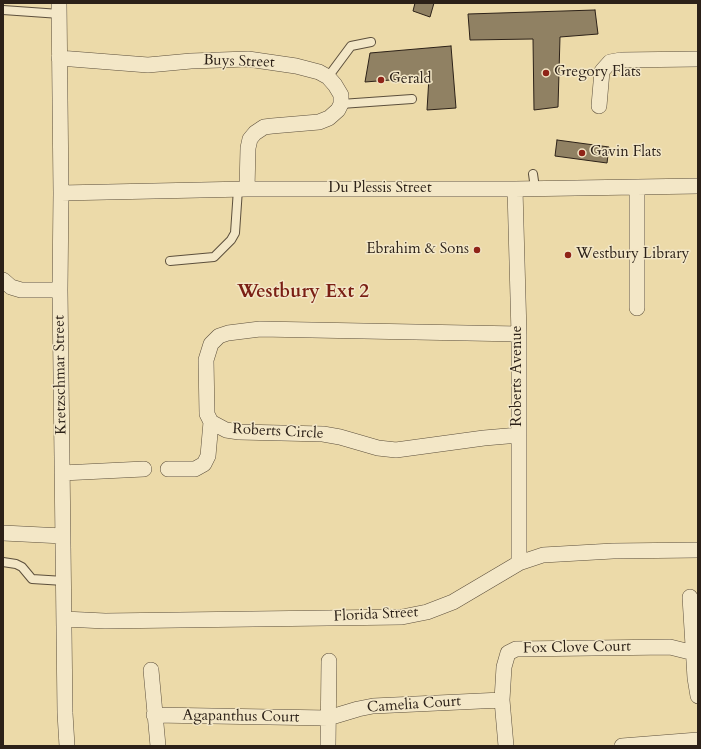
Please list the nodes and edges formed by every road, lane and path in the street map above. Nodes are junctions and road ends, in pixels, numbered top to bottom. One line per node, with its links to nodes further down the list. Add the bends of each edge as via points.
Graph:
1 (59, 9): 2 (lane); 4 (street, Kretzschmar Street)
2 (3, 10)
3 (371, 42): 6 (lane, via 351,46)
4 (59, 58): 6 (street, Buys Street, via 148,65 248,59 296,66); 14 (street, Kretzschmar Street)
5 (698, 59): 9 (street, via 610,62 602,71)
6 (328, 77): 8 (street, via 341,95)
7 (412, 100): 8 (lane)
8 (341, 104): 13 (street, via 329,118 319,122 264,127 255,133 250,139)
9 (599, 106)
10 (698, 186): 11 (street, Du Plessis Street)
11 (638, 187): 12 (street, Du Plessis Street, via 534,181); 18 (street)
12 (514, 188): 13 (street, Du Plessis Street); 19 (street, Roberts Avenue)
13 (242, 189): 14 (street, Du Plessis Street); 15 (lane, via 235,233 231,240 214,257)
14 (61, 193): 17 (street, Kretzschmar Street)
15 (170, 261)
16 (3, 280): 17 (street, via 11,287 21,290)
17 (60, 290): 24 (street, Kretzschmar Street)
18 (637, 308)
19 (519, 334): 20 (street, Roberts Circle, via 260,329 228,332 211,344 206,360 207,414); 21 (street, Roberts Avenue)
20 (211, 422): 21 (street, Roberts Circle, via 226,430 239,432 323,434 396,450); 23 (street, via 208,456 204,464 195,469)
21 (519, 435): 29 (street, Roberts Avenue)
22 (144, 469): 24 (street)
23 (168, 469)
24 (62, 472): 26 (street, Kretzschmar Street)
25 (3, 533): 26 (street)
26 (63, 536): 30 (street, Kretzschmar Street)
27 (698, 550): 29 (street, Florida Street, via 563,553 543,555)
28 (3, 562): 30 (lane, via 16,564 32,579)
29 (519, 563): 32 (street, Florida Street, via 453,602 427,612 402,617 105,621)
30 (64, 581): 32 (street, Kretzschmar Street)
31 (690, 597): 33 (street)
32 (64, 619): 41 (street, Kretzschmar Street)
33 (696, 654): 36 (street); 37 (street, Fox Clove Court, via 670,647 516,649 508,653 505,663)
34 (329, 661): 39 (street)
35 (151, 670): 38 (street)
36 (698, 696)
37 (502, 700): 39 (street, Camelia Court, via 373,706); 44 (street, Fox Clove Court)
38 (154, 715): 39 (street, Agapanthus Court); 42 (street)
39 (328, 718): 43 (street)
40 (698, 740): 45 (street)
41 (67, 746)
42 (158, 746)
43 (328, 746)
44 (506, 746)
45 (622, 746)

